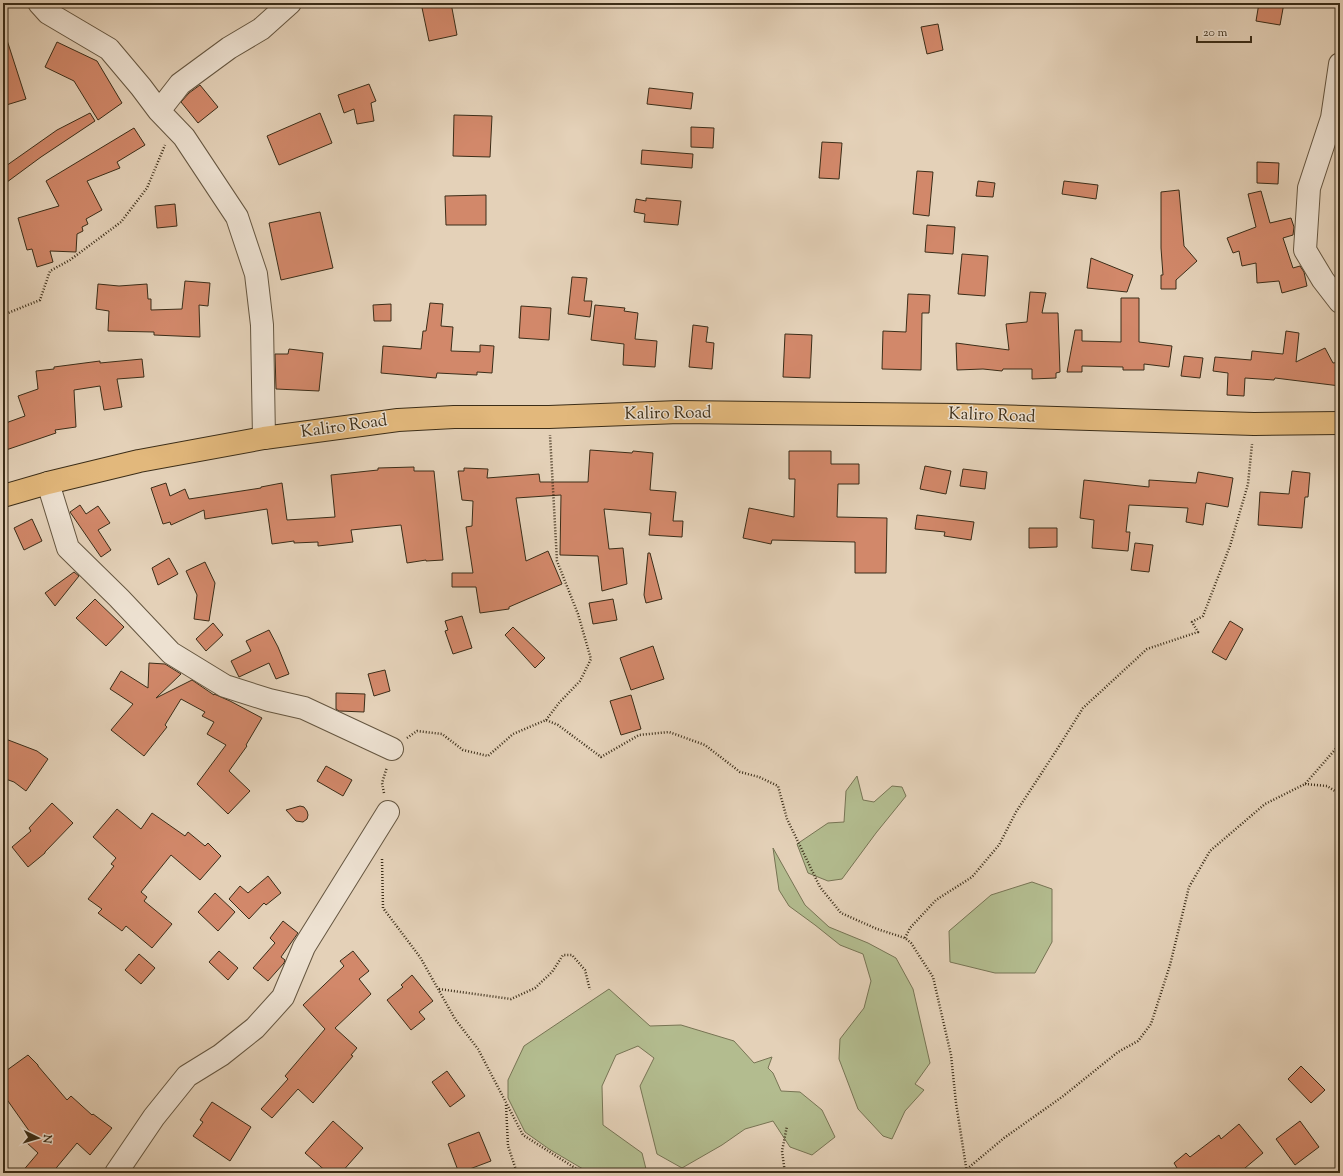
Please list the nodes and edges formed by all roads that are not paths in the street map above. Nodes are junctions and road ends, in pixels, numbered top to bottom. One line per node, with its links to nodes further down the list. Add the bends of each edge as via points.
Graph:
1 (39, 3): 4 (street, via 48,13 109,49)
2 (290, 3): 4 (street, via 261,29 229,48 180,84)
3 (1340, 64): 5 (street, via 1332,118 1309,188 1305,250)
4 (166, 118): 7 (street, via 184,137 237,217 256,274 262,325)
5 (1340, 302)
6 (1340, 423): 7 (main road, Kaliro Road, via 1254,424 958,415 679,412 398,420)
7 (264, 438): 8 (main road, Kaliro Road, via 139,461)
8 (48, 483): 9 (main road, Kaliro Road); 10 (street, via 68,548 171,653 225,686 304,708)
9 (3, 496)
10 (392, 749)
11 (388, 812): 12 (street, via 304,947 283,997 255,1028 221,1055 187,1076 154,1117)
12 (116, 1173)

